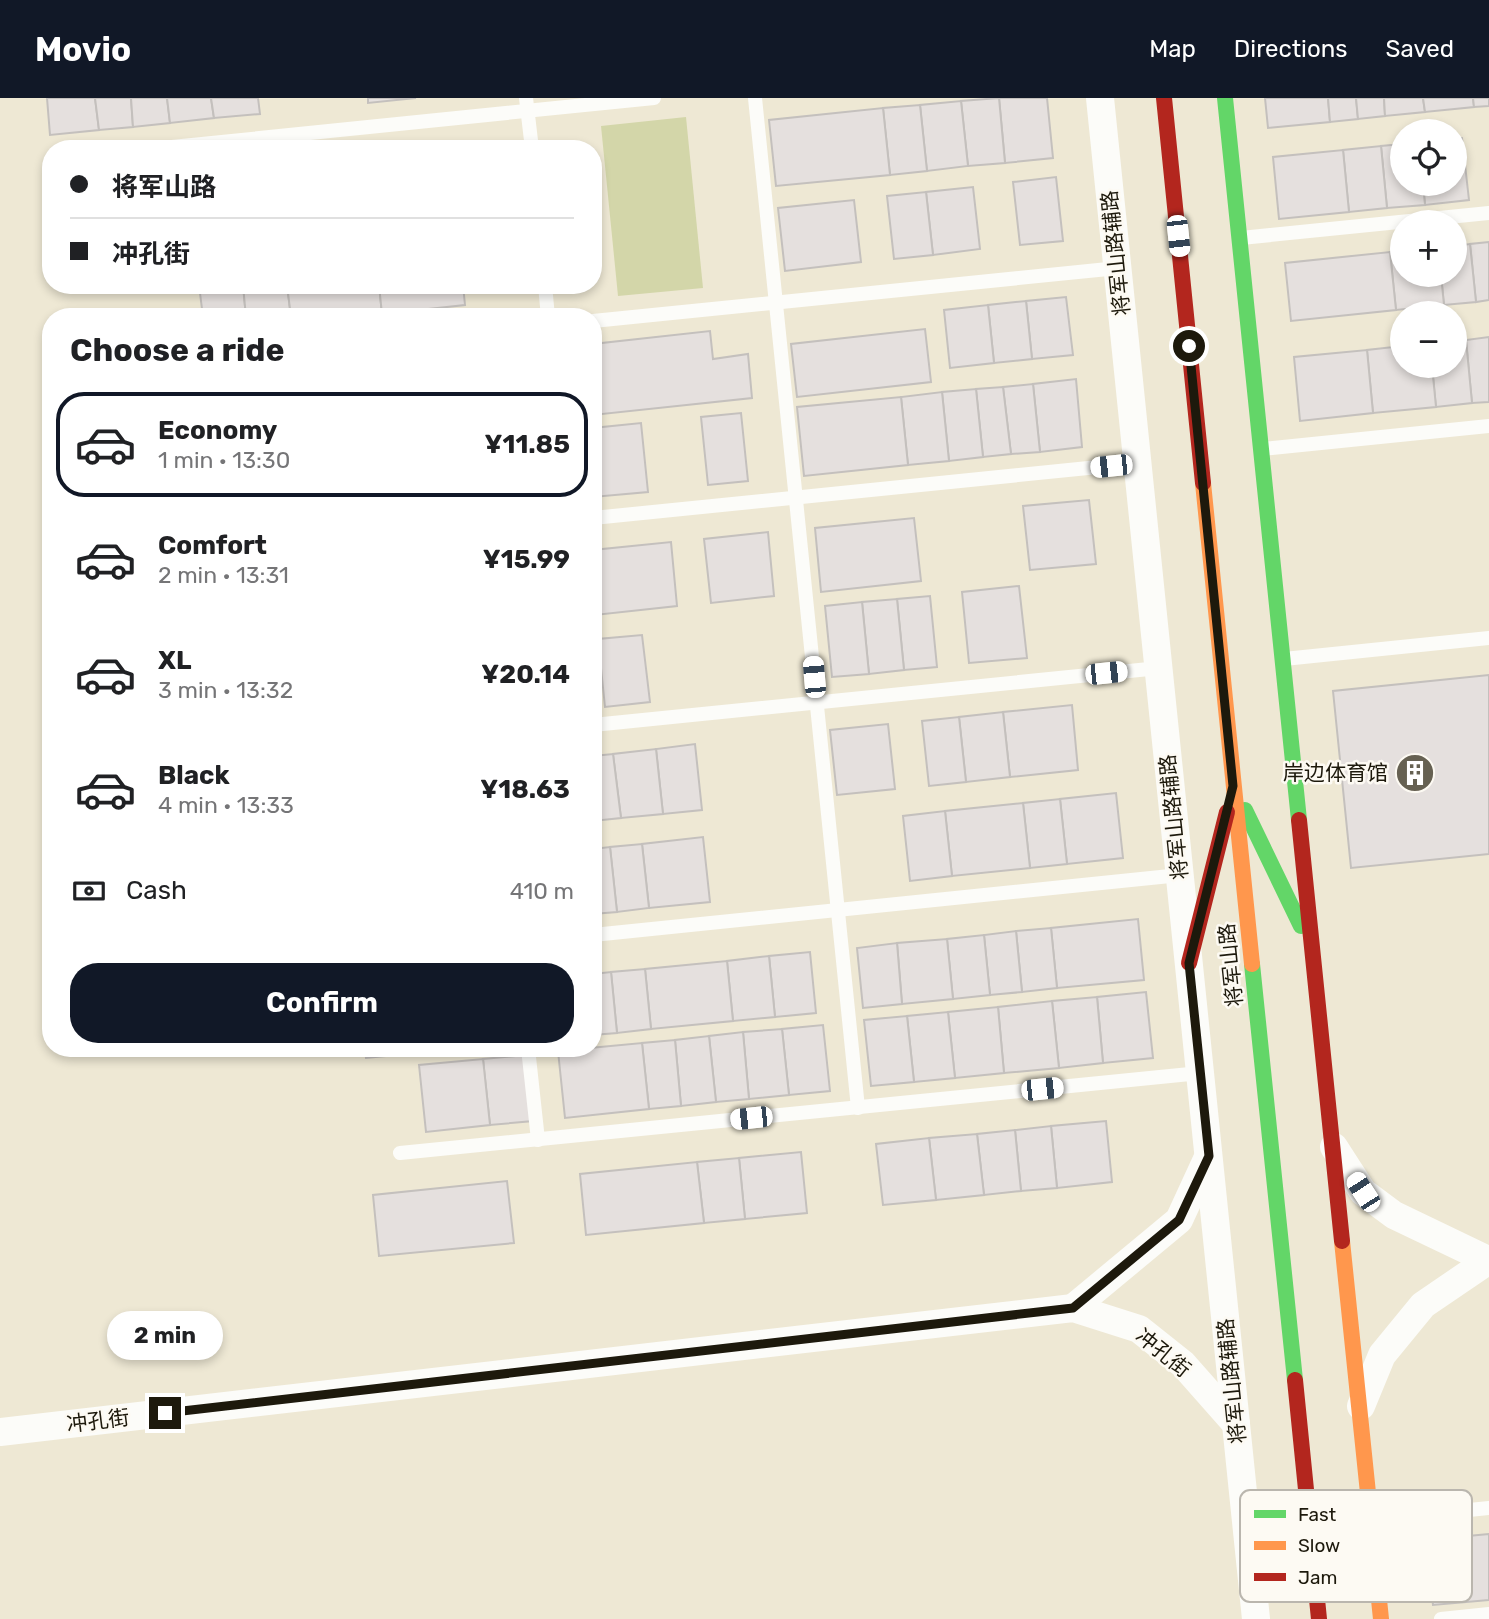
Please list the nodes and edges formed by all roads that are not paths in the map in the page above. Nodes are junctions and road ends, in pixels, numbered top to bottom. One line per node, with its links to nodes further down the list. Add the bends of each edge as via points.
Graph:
1 (654, 98): 6 (lane)
2 (755, 98): 12 (lane)
3 (1100, 98): 11 (street, 将军山路辅路)
4 (1164, 98): 24 (street, 将军山路)
5 (1225, 98): 10 (street)
6 (527, 104): 7 (lane); 8 (lane)
7 (227, 140)
8 (531, 140)
9 (1489, 212): 10 (lane)
10 (1239, 238): 15 (street)
11 (1118, 268): 12 (lane); 16 (street, 将军山路辅路)
12 (776, 303): 13 (lane); 17 (lane)
13 (602, 320)
14 (1489, 426): 15 (lane)
15 (1261, 449): 20 (street)
16 (1138, 463): 17 (lane); 21 (street, 将军山路辅路)
17 (796, 497): 18 (lane); 22 (lane)
18 (602, 517)
19 (1489, 638): 20 (lane)
20 (1283, 659): 28 (street)
21 (1159, 668): 22 (lane); 25 (street, 将军山路辅路)
22 (817, 702): 23 (lane); 26 (lane)
23 (602, 724)
24 (1233, 786): 28 (street); 29 (street); 43 (street, 将军山路)
25 (1180, 875): 26 (lane); 29 (street, 将军山路辅路)
26 (838, 910): 27 (lane); 32 (lane)
27 (602, 933)
28 (1313, 950): 34 (street)
29 (1189, 963): 31 (street, 将军山路辅路)
30 (529, 1057): 33 (lane)
31 (1200, 1073): 32 (lane); 36 (street, 将军山路辅路)
32 (858, 1108): 33 (lane)
33 (538, 1140): 35 (lane)
34 (1333, 1145): 37 (street, via 1363,1192 1394,1215); 39 (street)
35 (400, 1153)
36 (1209, 1156): 38 (street, via 1179,1220); 40 (street, 将军山路辅路)
37 (1489, 1260): 39 (street, via 1423,1306 1381,1355)
38 (1073, 1308): 40 (street, 冲孔街, via 1139,1329 1183,1364); 41 (street, 冲孔街)
39 (1359, 1410): 44 (street)
40 (1236, 1424): 42 (street, 将军山路辅路)
41 (0, 1432)
42 (1243, 1490)
43 (1306, 1490)
44 (1368, 1490)
45 (1489, 1614): 46 (lane)
46 (1441, 1619)

